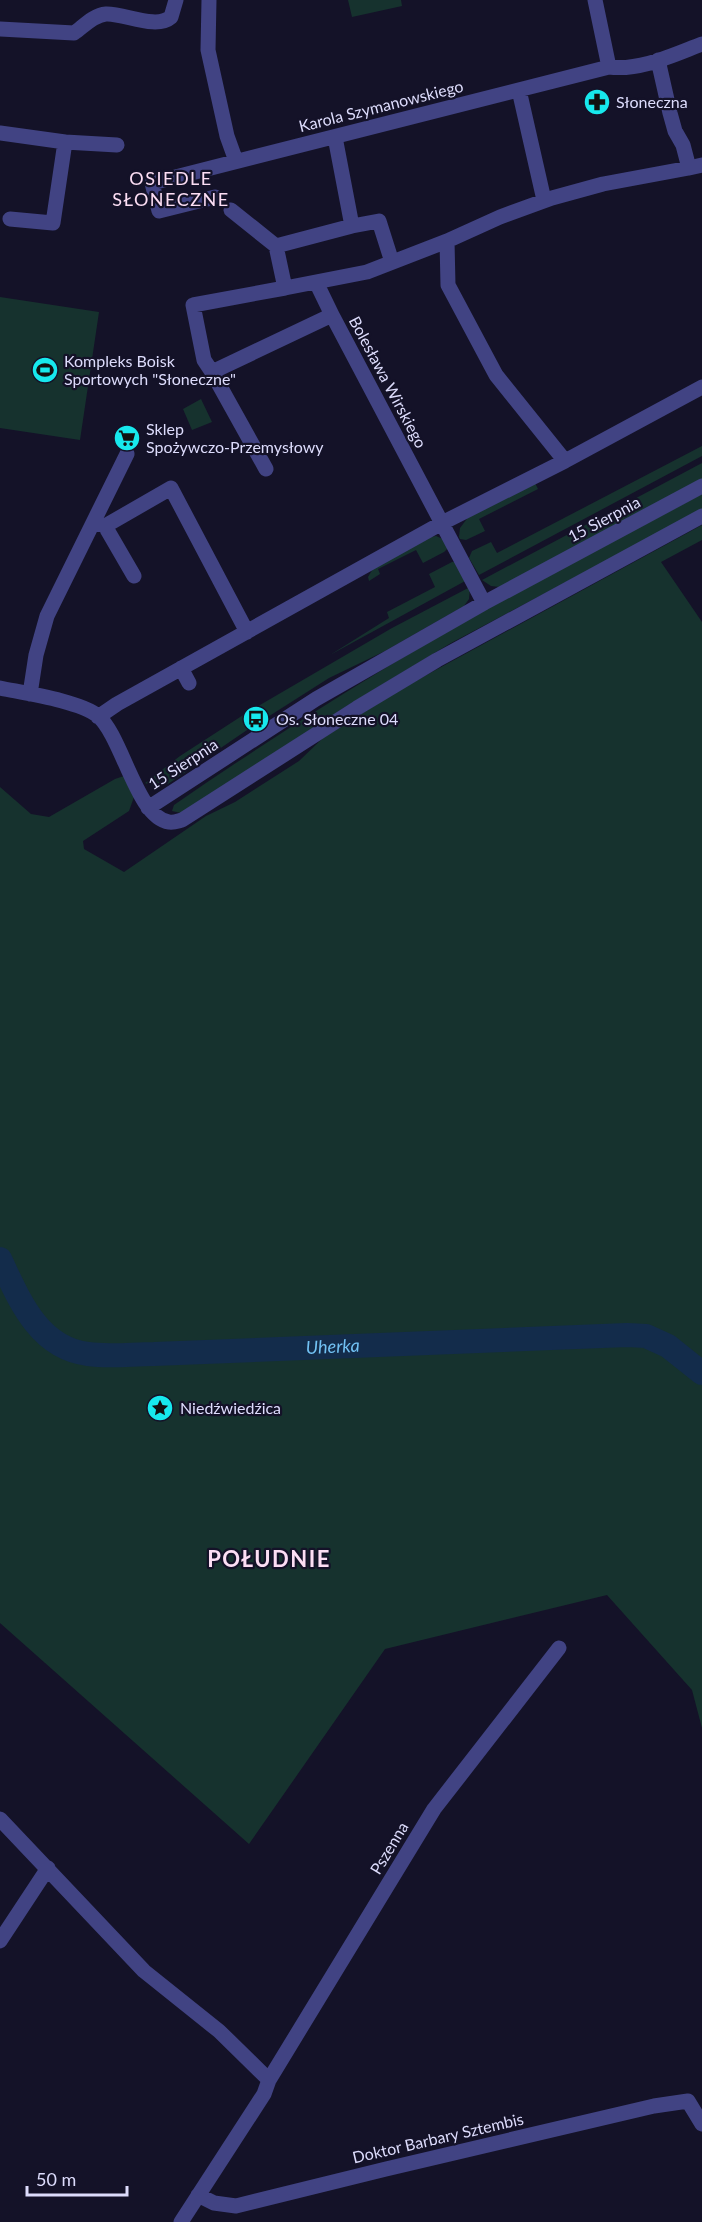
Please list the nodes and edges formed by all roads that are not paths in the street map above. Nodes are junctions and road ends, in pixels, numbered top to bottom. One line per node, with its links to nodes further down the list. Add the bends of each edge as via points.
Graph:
1 (176, 0): 4 (street, via 171,17 161,22 106,14 94,17 74,33)
2 (209, 0): 13 (street, via 208,50)
3 (595, 0): 7 (street)
4 (0, 29)
5 (702, 45): 6 (street, Karola Szymanowskiego)
6 (658, 60): 7 (street, Karola Szymanowskiego, via 623,69); 14 (street, via 675,131)
7 (609, 67): 8 (street, Karola Szymanowskiego)
8 (519, 90): 10 (street, Karola Szymanowskiego); 16 (street)
9 (0, 133): 11 (street)
10 (335, 137): 13 (street, Karola Szymanowskiego); 19 (street)
11 (65, 142): 12 (street); 18 (street, via 53,223)
12 (117, 145)
13 (236, 161): 15 (street, Karola Szymanowskiego, via 152,183 159,211)
14 (695, 166): 16 (street)
15 (214, 197)
16 (544, 200): 20 (street)
17 (231, 210): 21 (street)
18 (10, 219)
19 (352, 226): 21 (street); 22 (street, via 379,221)
20 (447, 241): 22 (street); 29 (street, via 448,285 496,375)
21 (276, 246): 24 (street)
22 (392, 262): 23 (street, via 367,272)
23 (316, 282): 24 (street); 25 (street)
24 (285, 288): 26 (street, via 193,305 204,360)
25 (332, 315): 26 (street, Bolesława Wirskiego); 34 (street, Bolesława Wirskiego)
26 (212, 372): 30 (street)
27 (702, 387): 29 (street)
28 (127, 454): 33 (street)
29 (565, 461): 34 (street)
30 (266, 469)
31 (702, 486): 36 (street, 15 Sierpnia)
32 (702, 516): 43 (street, 15 Sierpnia, via 437,660 182,820 170,823)
33 (100, 524): 35 (street); 37 (street, via 171,488); 41 (street, via 47,616)
34 (442, 524): 36 (street, Bolesława Wirskiego); 37 (street, via 361,577)
35 (134, 576)
36 (484, 603): 43 (street, 15 Sierpnia, via 316,699)
37 (247, 632): 38 (street)
38 (181, 668): 39 (street); 42 (street)
39 (189, 683)
40 (0, 687): 41 (street)
41 (30, 694): 42 (street, via 83,708)
42 (98, 717): 43 (street, via 106,725)
43 (148, 808)
44 (560, 1648): 48 (street, Pszenna, via 434,1809)
45 (0, 1819): 46 (street)
46 (48, 1868): 47 (street); 48 (street, via 144,1971 219,2031)
47 (0, 1941)
48 (269, 2080): 50 (street, Pszenna, via 264,2094)
49 (702, 2124): 50 (street, Doktor Barbary Sztembis, via 688,2101 236,2206 214,2203)
50 (198, 2195): 51 (street, Pszenna)
51 (182, 2222)

